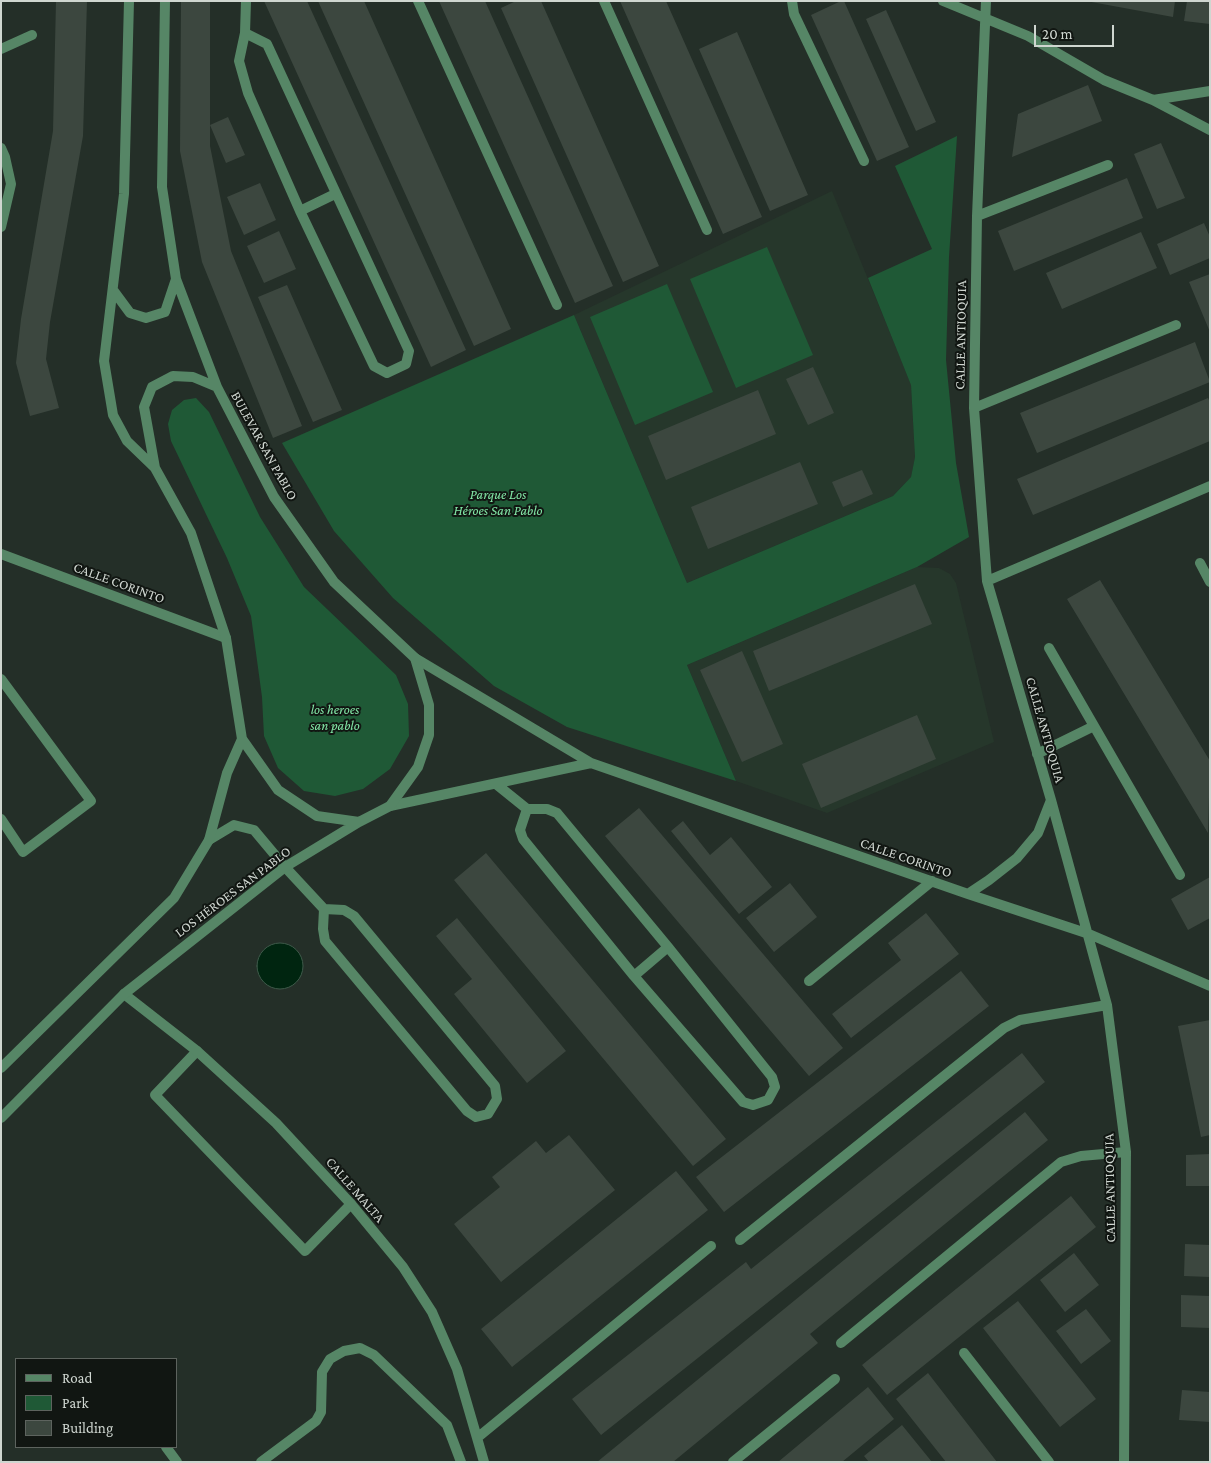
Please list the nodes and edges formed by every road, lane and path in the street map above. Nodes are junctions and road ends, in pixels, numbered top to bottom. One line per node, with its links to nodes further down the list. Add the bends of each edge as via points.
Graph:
1 (129, 1): 25 (street, via 124,194)
2 (164, 1): 24 (street, BULEVAR SAN PABLO, via 162,187)
3 (246, 1): 10 (street)
4 (418, 1): 26 (street)
5 (604, 1): 23 (street)
6 (792, 1): 17 (street, via 794,14)
7 (943, 1): 9 (street)
8 (986, 1): 9 (street, CALLE ANTIOQUIA)
9 (984, 17): 14 (street, via 1028,36 1104,80); 21 (street, CALLE ANTIOQUIA)
10 (245, 33): 19 (street, via 267,44); 20 (street, via 239,60 248,94)
11 (32, 36): 12 (street)
12 (1, 49)
13 (1210, 91): 14 (street)
14 (1153, 100): 15 (street)
15 (1210, 130)
16 (1, 148): 22 (street, via 11,184)
17 (864, 161)
18 (1108, 165): 21 (street)
19 (336, 194): 20 (street); 20 (street, via 409,351 406,364 400,367 387,373 374,366)
20 (300, 211)
21 (976, 216): 29 (street, CALLE ANTIOQUIA)
22 (1, 227)
23 (707, 230)
24 (176, 278): 25 (street, via 165,312 146,318 130,313); 28 (street, BULEVAR SAN PABLO)
25 (113, 290): 30 (street, via 104,361 113,415 126,441)
26 (557, 305)
27 (1176, 325): 29 (street)
28 (217, 387): 30 (street, via 193,377 173,376 152,387 144,407); 38 (street, BULEVAR SAN PABLO, via 274,497 334,582)
29 (974, 408): 34 (street, CALLE ANTIOQUIA)
30 (155, 468): 36 (street, via 191,533)
31 (1210, 486): 34 (street)
32 (1, 554): 36 (street, CALLE CORINTO)
33 (1200, 563): 35 (street)
34 (987, 581): 42 (street, CALLE ANTIOQUIA)
35 (1210, 582)
36 (226, 638): 41 (street)
37 (1049, 648): 40 (street)
38 (415, 658): 43 (street, BULEVAR SAN PABLO); 46 (street, via 429,705 429,735 418,767)
39 (1, 679): 48 (street, via 91,801 23,852)
40 (1094, 726): 42 (street); 52 (street)
41 (242, 738): 49 (street, via 278,790 317,816); 50 (street, LOS HÉROES SAN PABLO, via 227,773)
42 (1037, 754): 45 (street, CALLE ANTIOQUIA)
43 (591, 763): 44 (street, LOS HÉROES SAN PABLO); 53 (street, CALLE CORINTO)
44 (496, 784): 46 (street, LOS HÉROES SAN PABLO); 47 (street)
45 (1051, 800): 54 (street, via 1038,833 1017,858); 56 (street, CALLE ANTIOQUIA)
46 (390, 806): 49 (street, LOS HÉROES SAN PABLO)
47 (527, 810): 57 (street, via 547,809 557,813); 58 (street, via 520,830 523,839)
48 (1, 819)
49 (359, 822): 51 (street, LOS HÉROES SAN PABLO)
50 (209, 840): 51 (street, via 234,825 254,830); 64 (street, LOS HÉROES SAN PABLO, via 174,898)
51 (285, 867): 55 (street); 61 (street, LOS HÉROES SAN PABLO)
52 (1180, 875)
53 (932, 881): 54 (street, CALLE CORINTO); 59 (street)
54 (968, 894): 56 (street, CALLE CORINTO)
55 (324, 909): 55 (street, via 325,941 467,1111 476,1117 488,1114 497,1098 494,1086 354,916 344,910)
56 (1089, 934): 60 (street, CALLE CORINTO); 62 (street, CALLE ANTIOQUIA)
57 (668, 947): 58 (street); 58 (street, via 772,1077 775,1087 768,1100 753,1105 743,1102)
58 (634, 976)
59 (809, 981)
60 (1210, 986)
61 (124, 994): 63 (street, CALLE MALTA); 65 (street, LOS HÉROES SAN PABLO)
62 (1107, 1005): 66 (street, CALLE ANTIOQUIA); 68 (street, via 1020,1020 1004,1028)
63 (197, 1051): 67 (street, CALLE MALTA, via 276,1123); 67 (street, via 155,1095 305,1252)
64 (1, 1068)
65 (1, 1118)
66 (1126, 1152): 70 (street, via 1081,1156 1061,1162); 81 (street, CALLE ANTIOQUIA)
67 (351, 1204): 73 (street, CALLE MALTA, via 403,1267 432,1312 457,1369)
68 (740, 1240)
69 (711, 1246): 73 (street)
70 (841, 1343)
71 (964, 1353): 80 (street)
72 (835, 1378): 79 (street)
73 (477, 1438): 78 (street, CALLE MALTA)
74 (167, 1448): 75 (street)
75 (177, 1462)
76 (261, 1462): 77 (street, via 316,1421 321,1412 322,1372 330,1358 360,1348 374,1355 448,1425)
77 (460, 1462)
78 (484, 1462)
79 (734, 1462)
80 (1049, 1462)
81 (1124, 1462)

